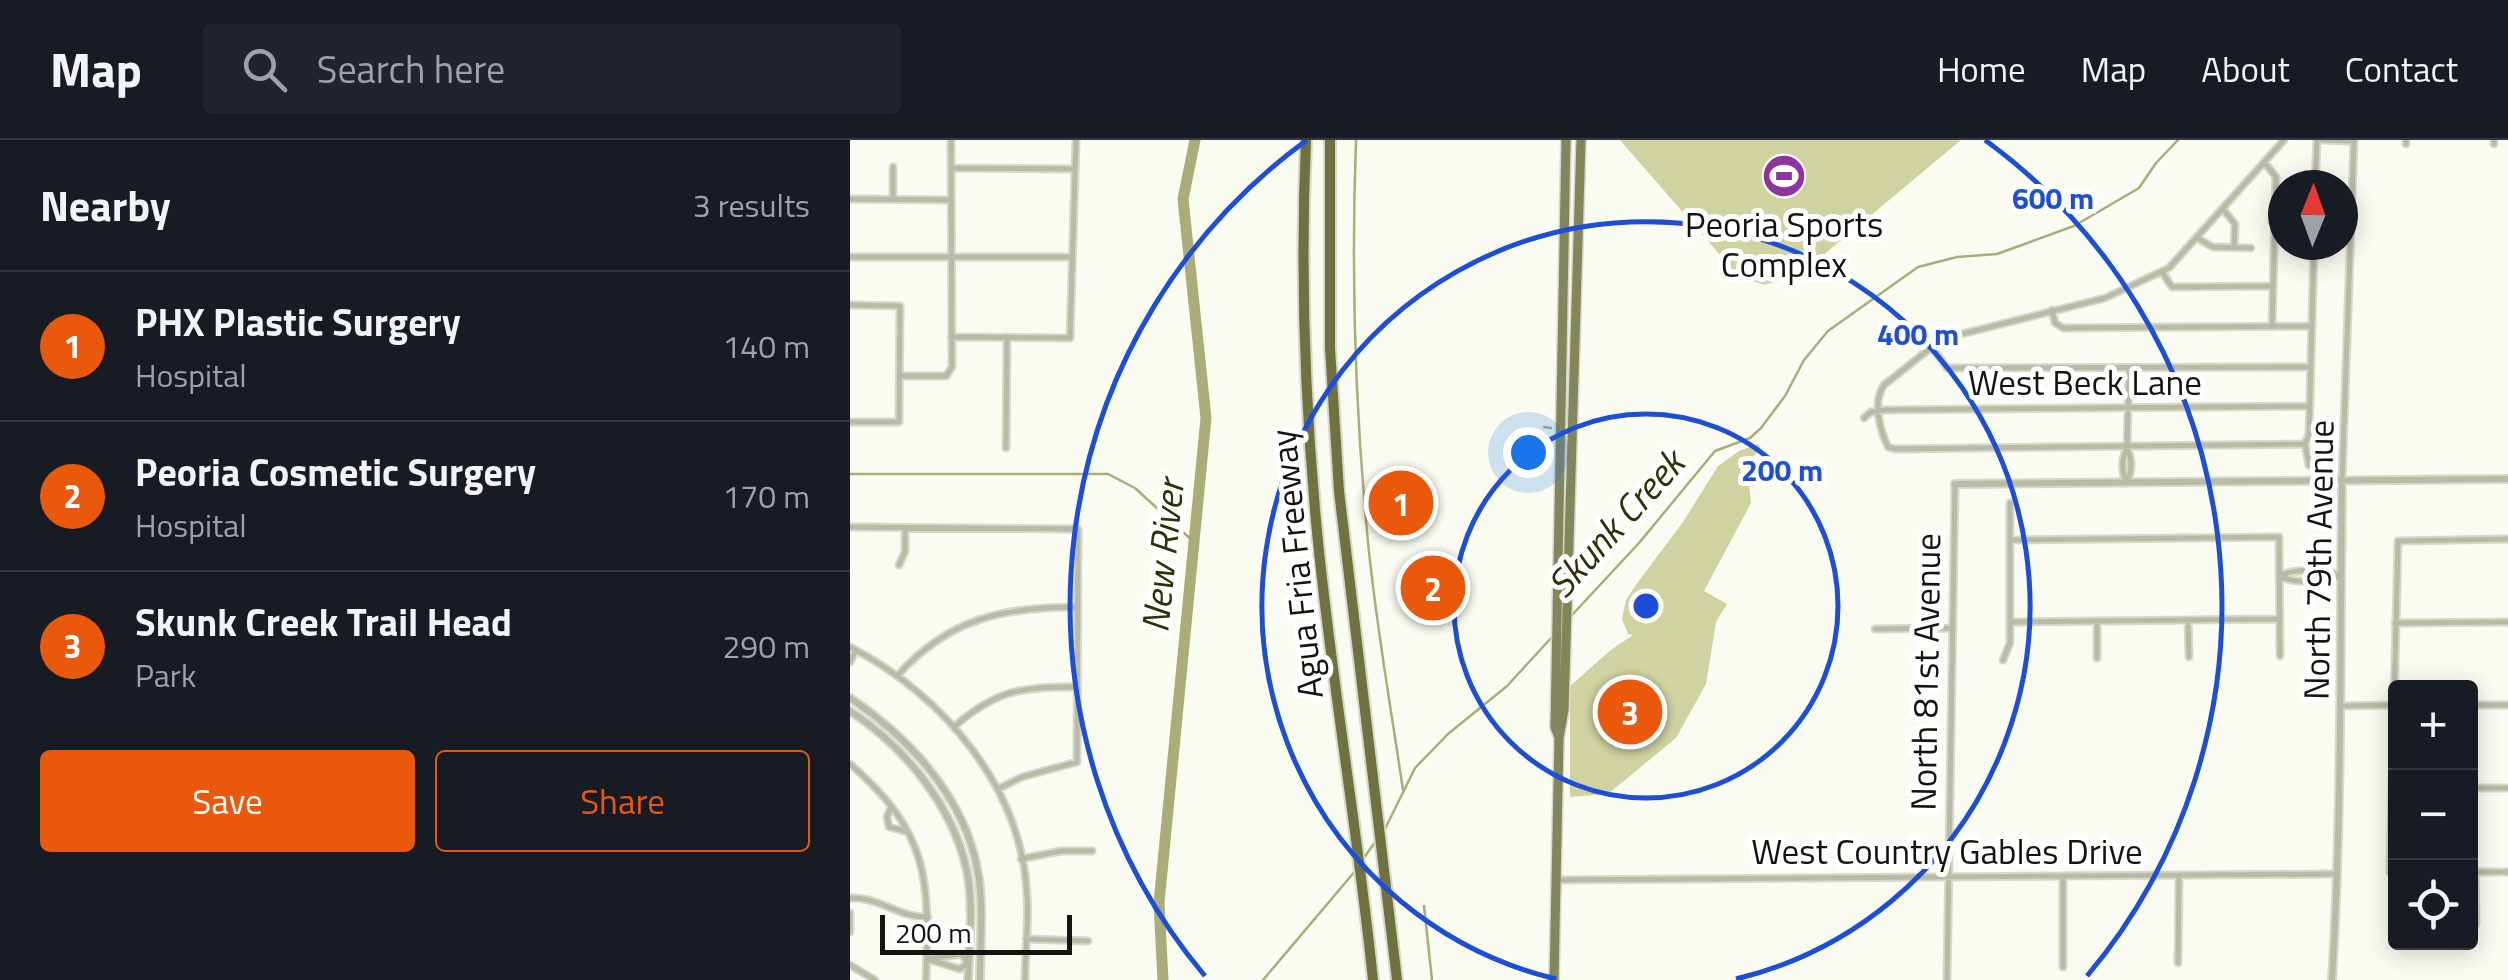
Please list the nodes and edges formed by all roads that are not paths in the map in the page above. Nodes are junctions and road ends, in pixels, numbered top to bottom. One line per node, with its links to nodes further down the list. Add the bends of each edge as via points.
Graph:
1 (951, 140): 13 (street)
2 (1076, 140): 14 (street)
3 (1306, 140): 120 (highway, Agua Fria Freeway, via 1306,364 1318,541)
4 (1330, 140): 121 (highway, Agua Fria Freeway, via 1335,433)
5 (1566, 140): 85 (main road)
6 (1581, 140): 85 (main road)
7 (2284, 140): 11 (street)
8 (2319, 140): 9 (street); 15 (street)
9 (2330, 140): 10 (street)
10 (2354, 140): 49 (street, North 79th Avenue)
11 (2264, 162): 19 (street); 28 (street, via 2276,177)
12 (893, 167): 17 (street)
13 (951, 168): 14 (street); 18 (street)
14 (1074, 169): 25 (street)
15 (2316, 170)
16 (850, 198): 17 (street)
17 (893, 199): 18 (street)
18 (952, 200): 24 (street)
19 (2222, 209): 20 (street); 21 (street, via 2235,224)
20 (2197, 238): 21 (street, via 2207,246); 27 (street)
21 (2234, 248): 22 (street)
22 (2251, 248)
23 (850, 257): 24 (street)
24 (950, 258): 25 (street); 33 (street)
25 (1070, 258): 34 (street, via 1070,338)
26 (2314, 260): 31 (street)
27 (2162, 272): 28 (street, via 2172,288); 30 (street, via 2105,298)
28 (2272, 286): 32 (street)
29 (850, 305): 38 (street, via 900,306)
30 (2052, 310): 32 (street, via 2063,328); 35 (street)
31 (2312, 326): 32 (street); 36 (street)
32 (2272, 327)
33 (952, 337): 34 (street); 38 (street, via 946,376)
34 (1008, 337): 45 (street)
35 (1932, 346): 37 (street, via 1946,368); 41 (street, via 1880,390)
36 (2310, 366): 37 (street); 39 (street)
37 (2129, 368): 40 (street)
38 (900, 376): 43 (street, via 899,422)
39 (2310, 406): 40 (street, West Beck Lane); 44 (street)
40 (2128, 408): 41 (street, West Beck Lane); 46 (street)
41 (1878, 410): 42 (street, West Beck Lane); 46 (street, via 1888,448)
42 (1864, 418)
43 (850, 422)
44 (2304, 444): 46 (street); 47 (street)
45 (1006, 448)
46 (2127, 448): 50 (street)
47 (2309, 465)
48 (2508, 479): 49 (street)
49 (2342, 481): 50 (street); 59 (street, North 79th Avenue)
50 (2127, 483): 51 (street)
51 (1955, 484): 67 (street, North 81st Avenue)
52 (2010, 503): 56 (street)
53 (850, 528): 54 (street)
54 (905, 528): 57 (street); 60 (street, via 1078,530)
55 (2508, 539): 66 (street, via 2398,541)
56 (2010, 540): 58 (street, via 2279,537); 64 (street)
57 (898, 565)
58 (2280, 576): 59 (street); 61 (street)
59 (2341, 576): 82 (street, North 79th Avenue)
60 (1078, 607): 75 (street, via 976,620 933,642); 77 (street)
61 (2279, 619): 62 (street); 70 (street)
62 (2188, 620): 63 (street); 71 (street)
63 (2098, 621): 64 (street); 72 (street)
64 (2010, 622): 73 (street)
65 (2508, 622): 66 (street)
66 (2395, 623): 76 (street)
67 (1953, 628): 68 (street); 99 (street, North 81st Avenue)
68 (1875, 629)
69 (853, 648): 74 (street); 75 (street)
70 (2280, 656)
71 (2189, 657)
72 (2097, 658)
73 (2003, 660)
74 (850, 662)
75 (898, 675): 84 (street)
76 (2394, 680)
77 (1078, 688): 84 (street, via 1007,692); 89 (street, via 1077,762)
78 (850, 698): 110 (street, via 912,751 954,804 973,851)
79 (2388, 705): 82 (street)
80 (2478, 705): 81 (street)
81 (2508, 705)
82 (2343, 706): 96 (street, North 79th Avenue)
83 (850, 711): 109 (street, via 905,759 942,806 962,854 970,905)
84 (954, 727): 89 (street)
85 (1559, 738): 100 (main road)
86 (850, 764): 90 (street)
87 (2478, 788): 88 (street)
88 (2508, 788)
89 (998, 789): 93 (street)
90 (891, 806): 91 (street); 91 (street, via 889,827)
91 (908, 832): 103 (street, via 922,868)
92 (1092, 851): 93 (street)
93 (1022, 859): 105 (street)
94 (2478, 872): 95 (street)
95 (2508, 872)
96 (2339, 874): 98 (street, West Country Gables Drive); 124 (street, North 79th Avenue)
97 (2063, 876): 98 (street, West Country Gables Drive); 99 (street, West Country Gables Drive); 114 (street)
98 (2179, 876): 111 (street)
99 (1946, 878): 100 (street, West Country Gables Drive); 123 (street, North 81st Avenue)
100 (1556, 880): 122 (main road)
101 (850, 898): 103 (street)
102 (850, 913): 104 (street)
103 (928, 917): 108 (street)
104 (850, 932)
105 (1026, 939): 106 (street); 119 (street)
106 (1088, 941)
107 (947, 955): 108 (street); 109 (street, via 961,954); 113 (street)
108 (927, 959): 113 (street); 116 (street)
109 (968, 962): 110 (street); 113 (street, via 960,969); 117 (street)
110 (980, 962): 118 (street)
111 (2178, 963)
112 (850, 965): 115 (street)
113 (946, 967)
114 (2064, 967)
115 (874, 980)
116 (926, 980)
117 (968, 980)
118 (980, 980)
119 (1025, 980)
120 (1374, 980)
121 (1397, 980)
122 (1554, 980)
123 (1947, 980)
124 (2332, 980)

